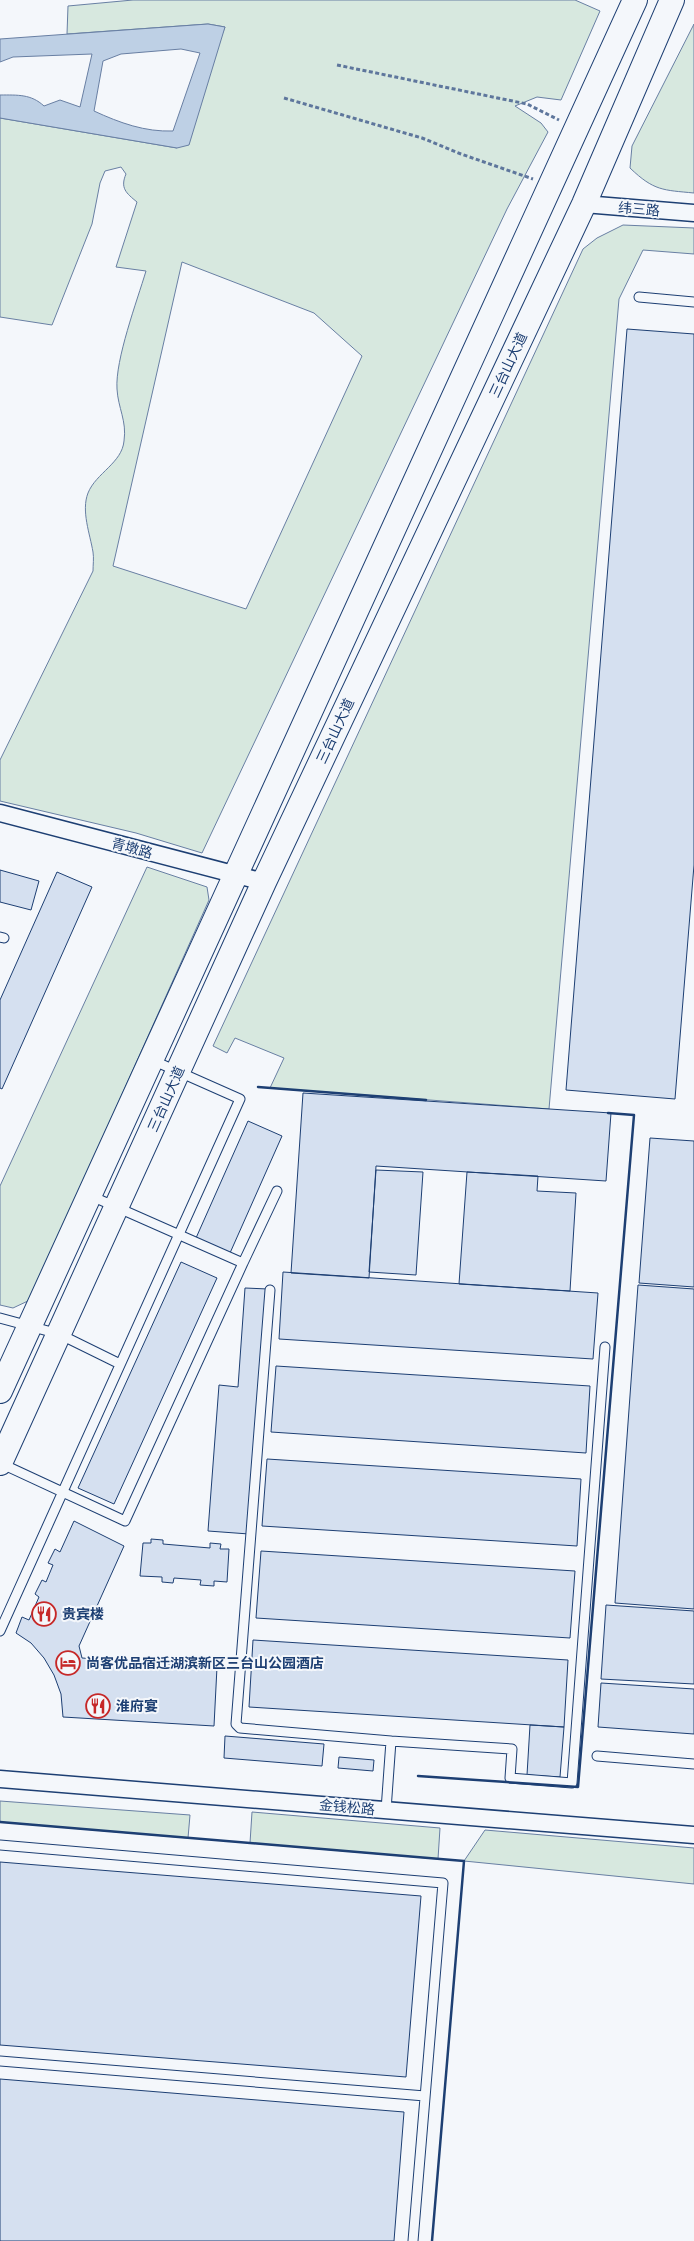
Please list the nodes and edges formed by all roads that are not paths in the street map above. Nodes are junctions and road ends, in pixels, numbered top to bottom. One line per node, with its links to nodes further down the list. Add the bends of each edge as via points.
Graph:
1 (635, 0): 8 (main road)
2 (672, 0): 3 (main road, 三台山大道)
3 (584, 204): 4 (street, 纬三路); 9 (main road, 三台山大道)
4 (694, 213)
5 (639, 297): 6 (lane)
6 (694, 302)
7 (0, 813): 8 (street, 青墩路)
8 (235, 874): 9 (street, 青墩路); 10 (main road)
9 (264, 882): 11 (main road, 三台山大道)
10 (151, 1059): 11 (lane); 13 (main road)
11 (178, 1072): 14 (main road, 三台山大道); 15 (lane, via 240,1099)
12 (276, 1191): 16 (lane)
13 (89, 1195): 14 (lane); 19 (main road)
14 (117, 1207): 15 (lane); 20 (main road, 三台山大道)
15 (179, 1234): 16 (lane); 22 (lane)
16 (243, 1263): 25 (lane, via 125,1521)
17 (270, 1290): 27 (lane, via 236,1724 240,1728)
18 (0, 1318): 19 (lane)
19 (30, 1326): 20 (lane); 23 (main road)
20 (59, 1334): 22 (lane); 24 (main road, 三台山大道)
21 (605, 1347): 27 (lane, via 572,1782 510,1778 512,1749)
22 (120, 1364): 25 (lane)
23 (0, 1391)
24 (0, 1463): 25 (lane)
25 (63, 1491): 26 (lane)
26 (0, 1631)
27 (391, 1741): 31 (lane)
28 (597, 1756): 29 (lane)
29 (694, 1764)
30 (0, 1779): 31 (street, 金钱松路)
31 (386, 1810): 32 (street, 金钱松路)
32 (694, 1835)
33 (0, 1846): 35 (lane, via 443,1883)
34 (0, 2061): 35 (lane)
35 (425, 2096): 36 (lane)
36 (413, 2241)

